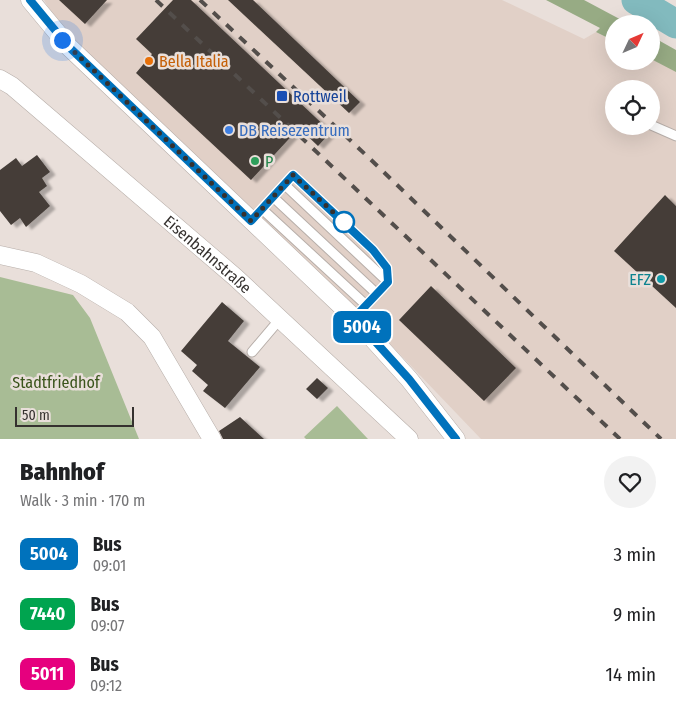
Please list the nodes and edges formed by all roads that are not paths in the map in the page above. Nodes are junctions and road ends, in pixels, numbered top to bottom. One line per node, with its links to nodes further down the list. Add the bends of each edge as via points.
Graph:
1 (30, 0): 7 (street, via 69,47)
2 (0, 79): 13 (street, Eisenbahnstraße)
3 (660, 129): 4 (lane)
4 (676, 136)
5 (285, 184): 6 (lane); 9 (lane); 9 (lane, via 293,175 373,250 387,268)
6 (273, 197): 7 (lane); 10 (lane)
7 (256, 215): 11 (lane); 12 (street)
8 (0, 255): 15 (street, via 36,263 82,284 127,312 152,337)
9 (388, 282): 10 (lane)
10 (377, 294): 11 (lane)
11 (366, 305): 12 (lane)
12 (354, 318): 17 (street, via 409,379)
13 (280, 319): 14 (lane); 16 (street, Eisenbahnstraße)
14 (252, 352)
15 (212, 439)
16 (409, 439)
17 (456, 439)

